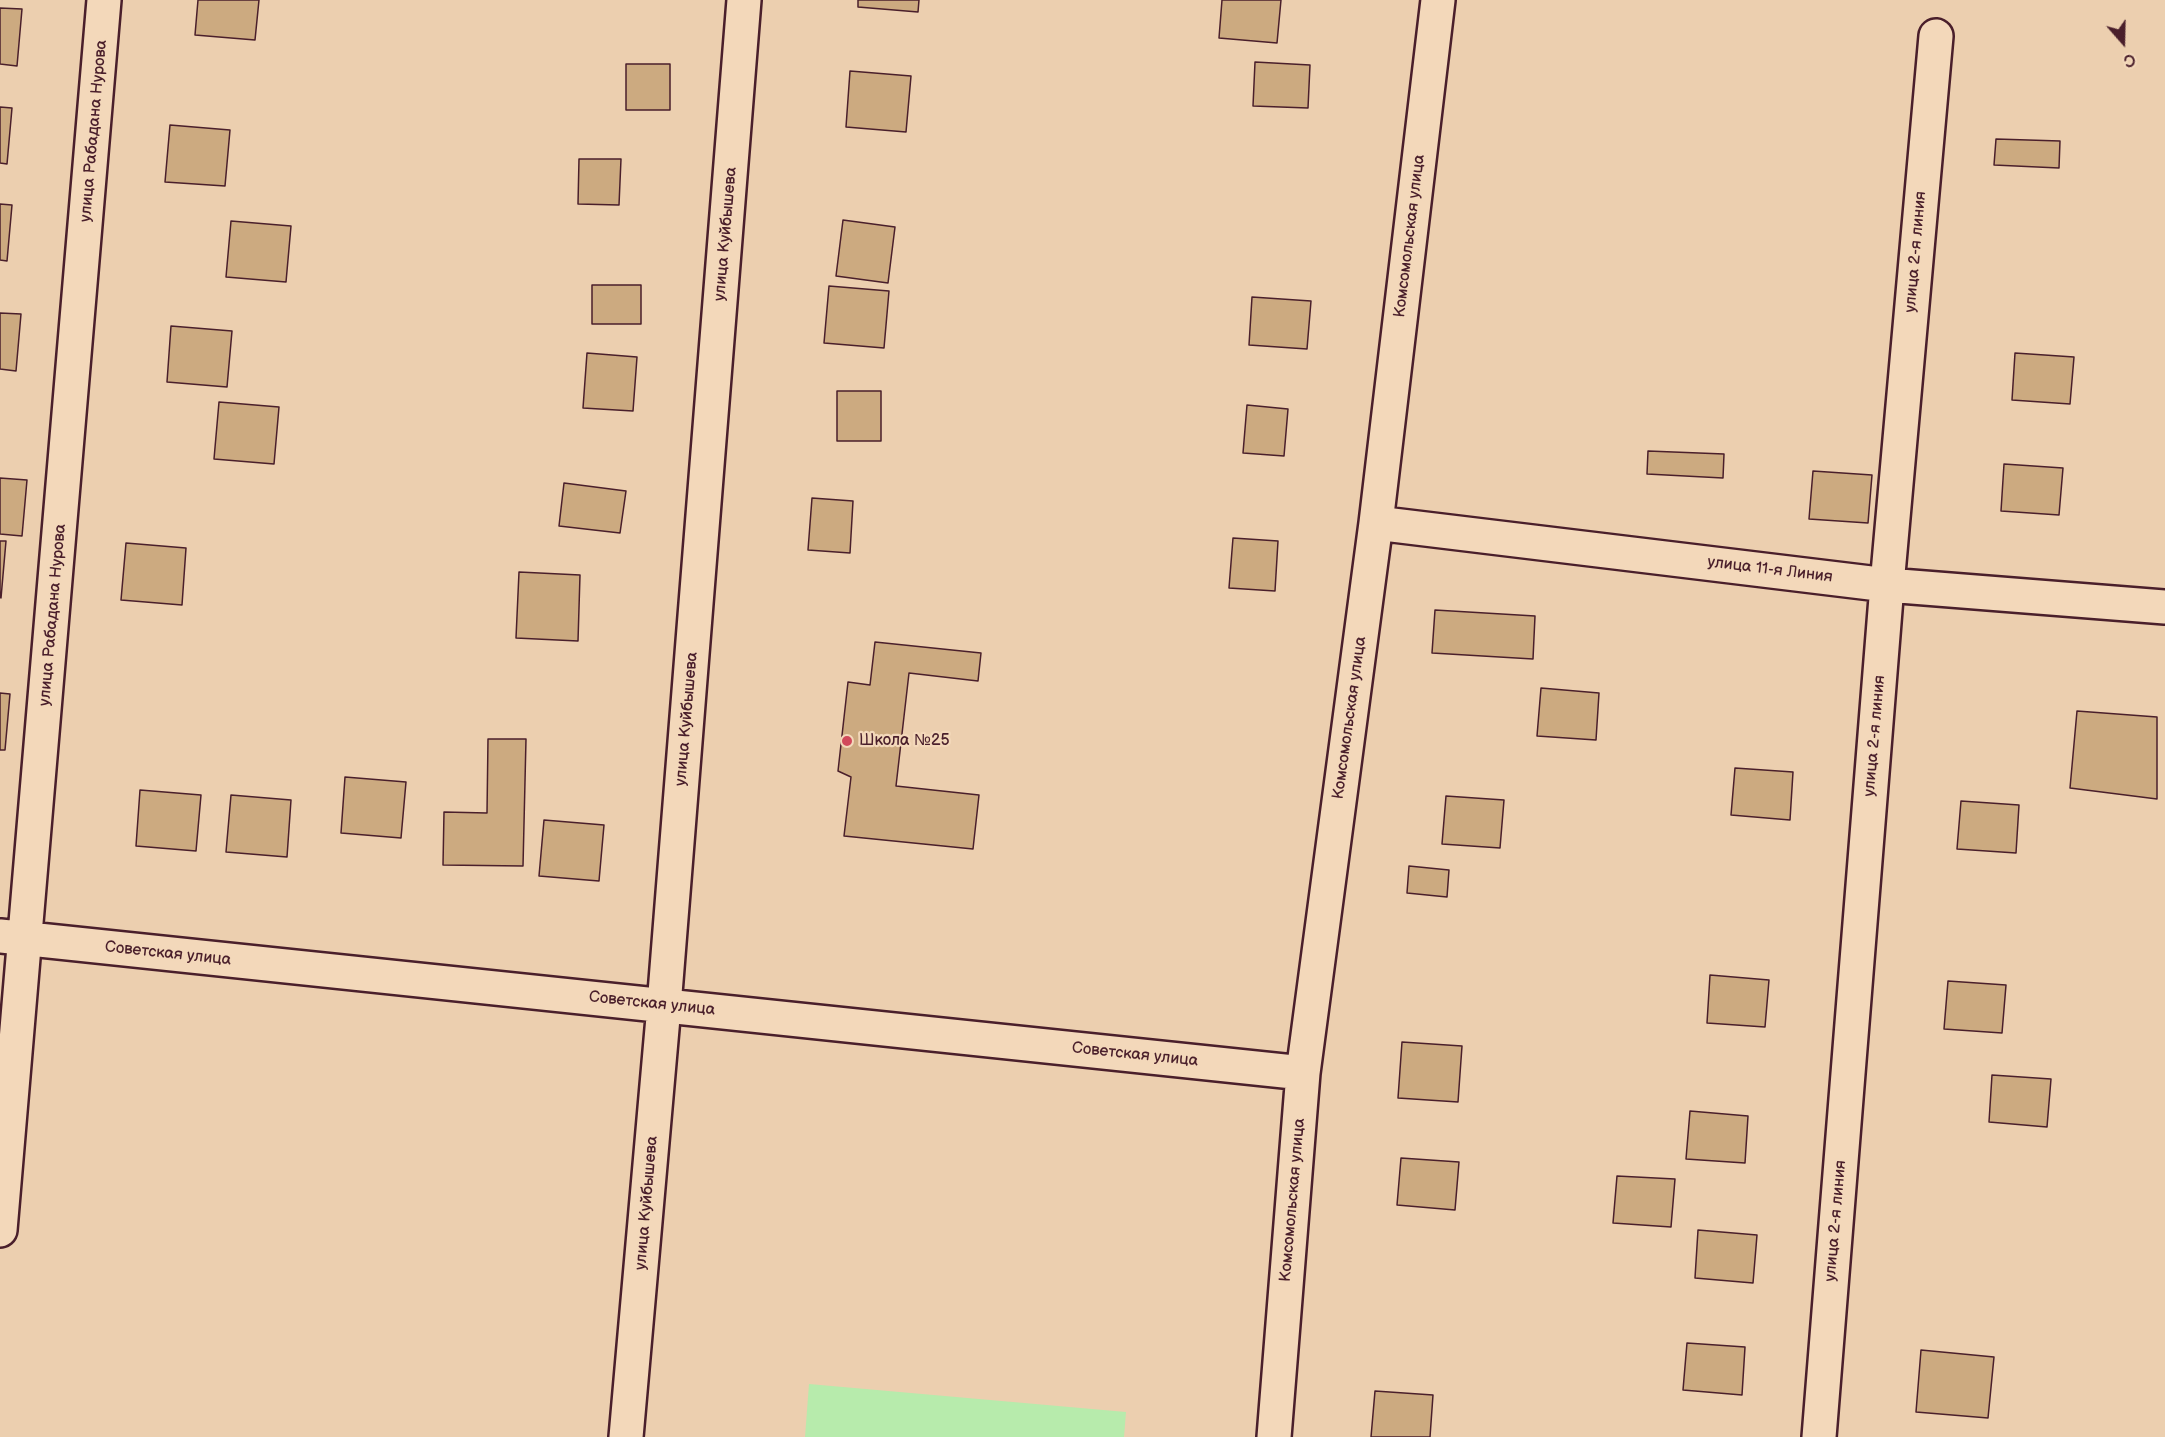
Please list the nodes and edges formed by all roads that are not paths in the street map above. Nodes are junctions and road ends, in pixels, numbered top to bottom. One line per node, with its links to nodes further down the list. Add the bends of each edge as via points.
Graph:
1 (104, 0): 8 (street, улица Рабадана Нурова)
2 (744, 0): 9 (street, улица Куйбышева)
3 (1438, 0): 5 (street, Комсомольская улица)
4 (1936, 36): 6 (street, улица 2-я линия)
5 (1376, 523): 6 (street, улица 11-я Линия); 10 (street, Комсомольская улица)
6 (1887, 585): 7 (street, улица 11-я Линия); 14 (street, улица 2-я линия)
7 (2165, 607)
8 (13, 937): 9 (street, Советская улица); 11 (street, улица Рабадана Нурова)
9 (664, 1006): 10 (street, Советская улица); 12 (street, улица Куйбышева)
10 (1303, 1073): 13 (street, Комсомольская улица)
11 (0, 1230)
12 (626, 1437)
13 (1274, 1437)
14 (1819, 1437)

